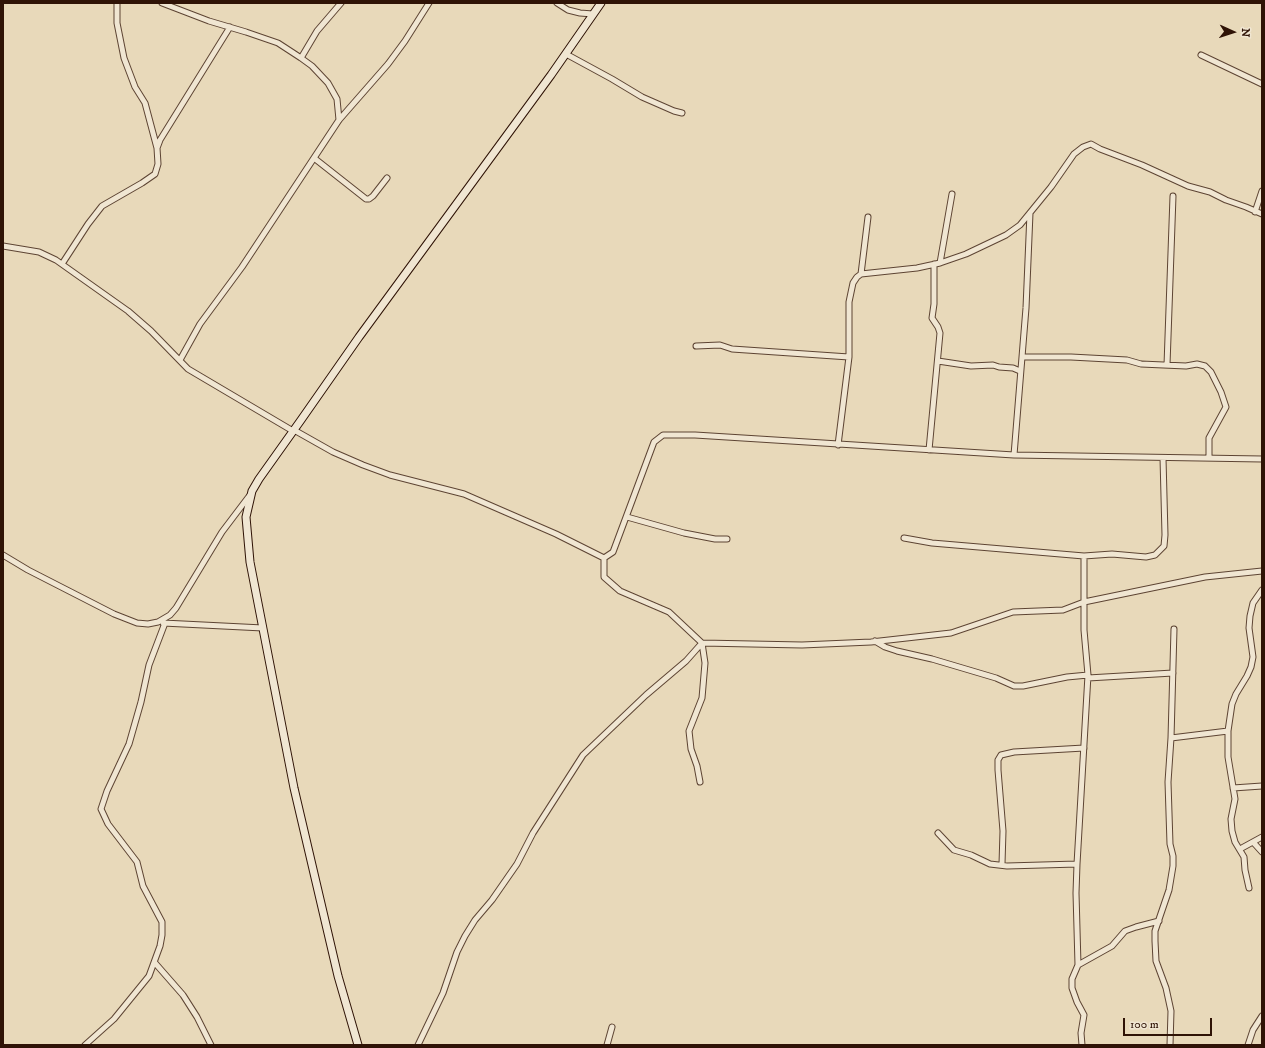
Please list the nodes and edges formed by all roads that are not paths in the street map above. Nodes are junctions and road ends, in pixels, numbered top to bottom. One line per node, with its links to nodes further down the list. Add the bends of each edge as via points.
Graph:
1 (117, 3): 15 (street, via 124,58 135,87 145,103)
2 (162, 3): 8 (street)
3 (341, 3): 11 (street, via 317,31)
4 (428, 3): 14 (street, via 388,64)
5 (557, 3): 7 (street, via 568,10)
6 (601, 3): 7 (street)
7 (594, 14): 9 (street)
8 (230, 27): 11 (street, via 278,43); 15 (street, via 160,140)
9 (566, 54): 13 (street, via 648,100); 37 (street, via 358,337)
10 (1201, 55): 12 (street)
11 (301, 58): 14 (street, via 328,83 337,99)
12 (1262, 84)
13 (682, 113)
14 (339, 120): 16 (street)
15 (158, 148): 27 (street, via 155,174 102,206)
16 (314, 158): 17 (street, via 366,199 373,196); 33 (street, via 242,267 200,324)
17 (388, 178)
18 (1262, 191): 22 (street)
19 (952, 194): 26 (street)
20 (1173, 196): 35 (street)
21 (1030, 212): 22 (street, via 1074,154 1091,144); 26 (street, via 1020,225 1006,235); 32 (street)
22 (1255, 212): 23 (street)
23 (1262, 214)
24 (868, 217): 29 (street)
25 (3, 246): 27 (street, via 39,252)
26 (940, 263): 28 (street)
27 (62, 264): 33 (street, via 128,311)
28 (934, 264): 29 (street); 34 (street, via 932,318 940,333)
29 (861, 274): 31 (street, via 852,283 849,302)
30 (696, 346): 31 (street, via 720,345)
31 (849, 357): 38 (street)
32 (1023, 357): 35 (street, via 1127,360 1141,364); 36 (street)
33 (180, 360): 37 (street, via 188,369)
34 (938, 361): 36 (street, via 971,366 993,365); 39 (street)
35 (1167, 365): 42 (street, via 1205,366 1221,392 1226,407 1209,438)
36 (1020, 371): 40 (street)
37 (294, 431): 44 (street); 50 (street, via 364,466 464,494)
38 (838, 445): 39 (street); 45 (street, via 663,435 654,442)
39 (929, 450): 40 (street)
40 (1014, 455): 41 (street)
41 (1163, 458): 42 (street); 49 (street, via 1165,535 1164,546 1160,551 1146,557 1112,554)
42 (1209, 458): 43 (street)
43 (1262, 459)
44 (252, 491): 54 (street, via 222,532 176,608); 56 (street, via 246,517 247,530 250,562)
45 (627, 517): 47 (street, via 715,539); 50 (street, via 613,552)
46 (904, 538): 49 (street, via 932,543)
47 (727, 539)
48 (3, 555): 54 (street, via 114,614 137,623)
49 (1084, 556): 53 (street)
50 (604, 558): 59 (street, via 604,577 614,586 669,612)
51 (1262, 571): 53 (street, via 1206,577)
52 (1262, 590): 62 (street, via 1253,603 1250,616 1251,667 1232,704)
53 (1084, 602): 58 (street, via 1063,610 1013,612 951,633); 61 (street)
54 (158, 622): 55 (street)
55 (165, 623): 56 (street); 77 (street, via 149,665 129,744 101,809 108,824 137,862 143,886 162,922 162,935)
56 (263, 628): 83 (street, via 306,838 338,976)
57 (1174, 629): 60 (street)
58 (875, 641): 59 (street, via 802,645); 61 (street, via 897,651 996,678 1014,686)
59 (702, 643): 65 (street, via 705,663 702,698 689,731); 84 (street, via 686,661 583,755 517,864 465,936 456,952 443,993)
60 (1173, 673): 61 (street); 63 (street)
61 (1088, 676): 64 (street)
62 (1228, 731): 63 (street); 67 (street, via 1228,757)
63 (1171, 738): 76 (street, via 1168,782 1172,876)
64 (1084, 748): 73 (street, via 1001,755 998,770 1003,831); 74 (street)
65 (700, 782)
66 (1262, 786): 67 (street)
67 (1233, 788): 71 (street, via 1235,799 1231,819 1232,831)
68 (938, 833): 73 (street, via 954,850 990,864)
69 (1262, 837): 70 (street)
70 (1253, 842): 71 (street); 72 (street)
71 (1240, 849): 75 (street, via 1244,856)
72 (1262, 852)
73 (1002, 864): 74 (street)
74 (1077, 864): 78 (street)
75 (1249, 888)
76 (1159, 921): 78 (street, via 1125,931 1112,946); 87 (street, via 1155,931 1156,961 1172,1011)
77 (155, 963): 81 (street, via 149,976 114,1019); 82 (street, via 182,995)
78 (1078, 965): 86 (street, via 1072,980 1072,988 1084,1015)
79 (1262, 1016): 88 (street)
80 (612, 1027): 85 (street)
81 (85, 1045)
82 (211, 1045)
83 (358, 1045)
84 (418, 1045)
85 (607, 1045)
86 (1082, 1045)
87 (1170, 1045)
88 (1248, 1045)

